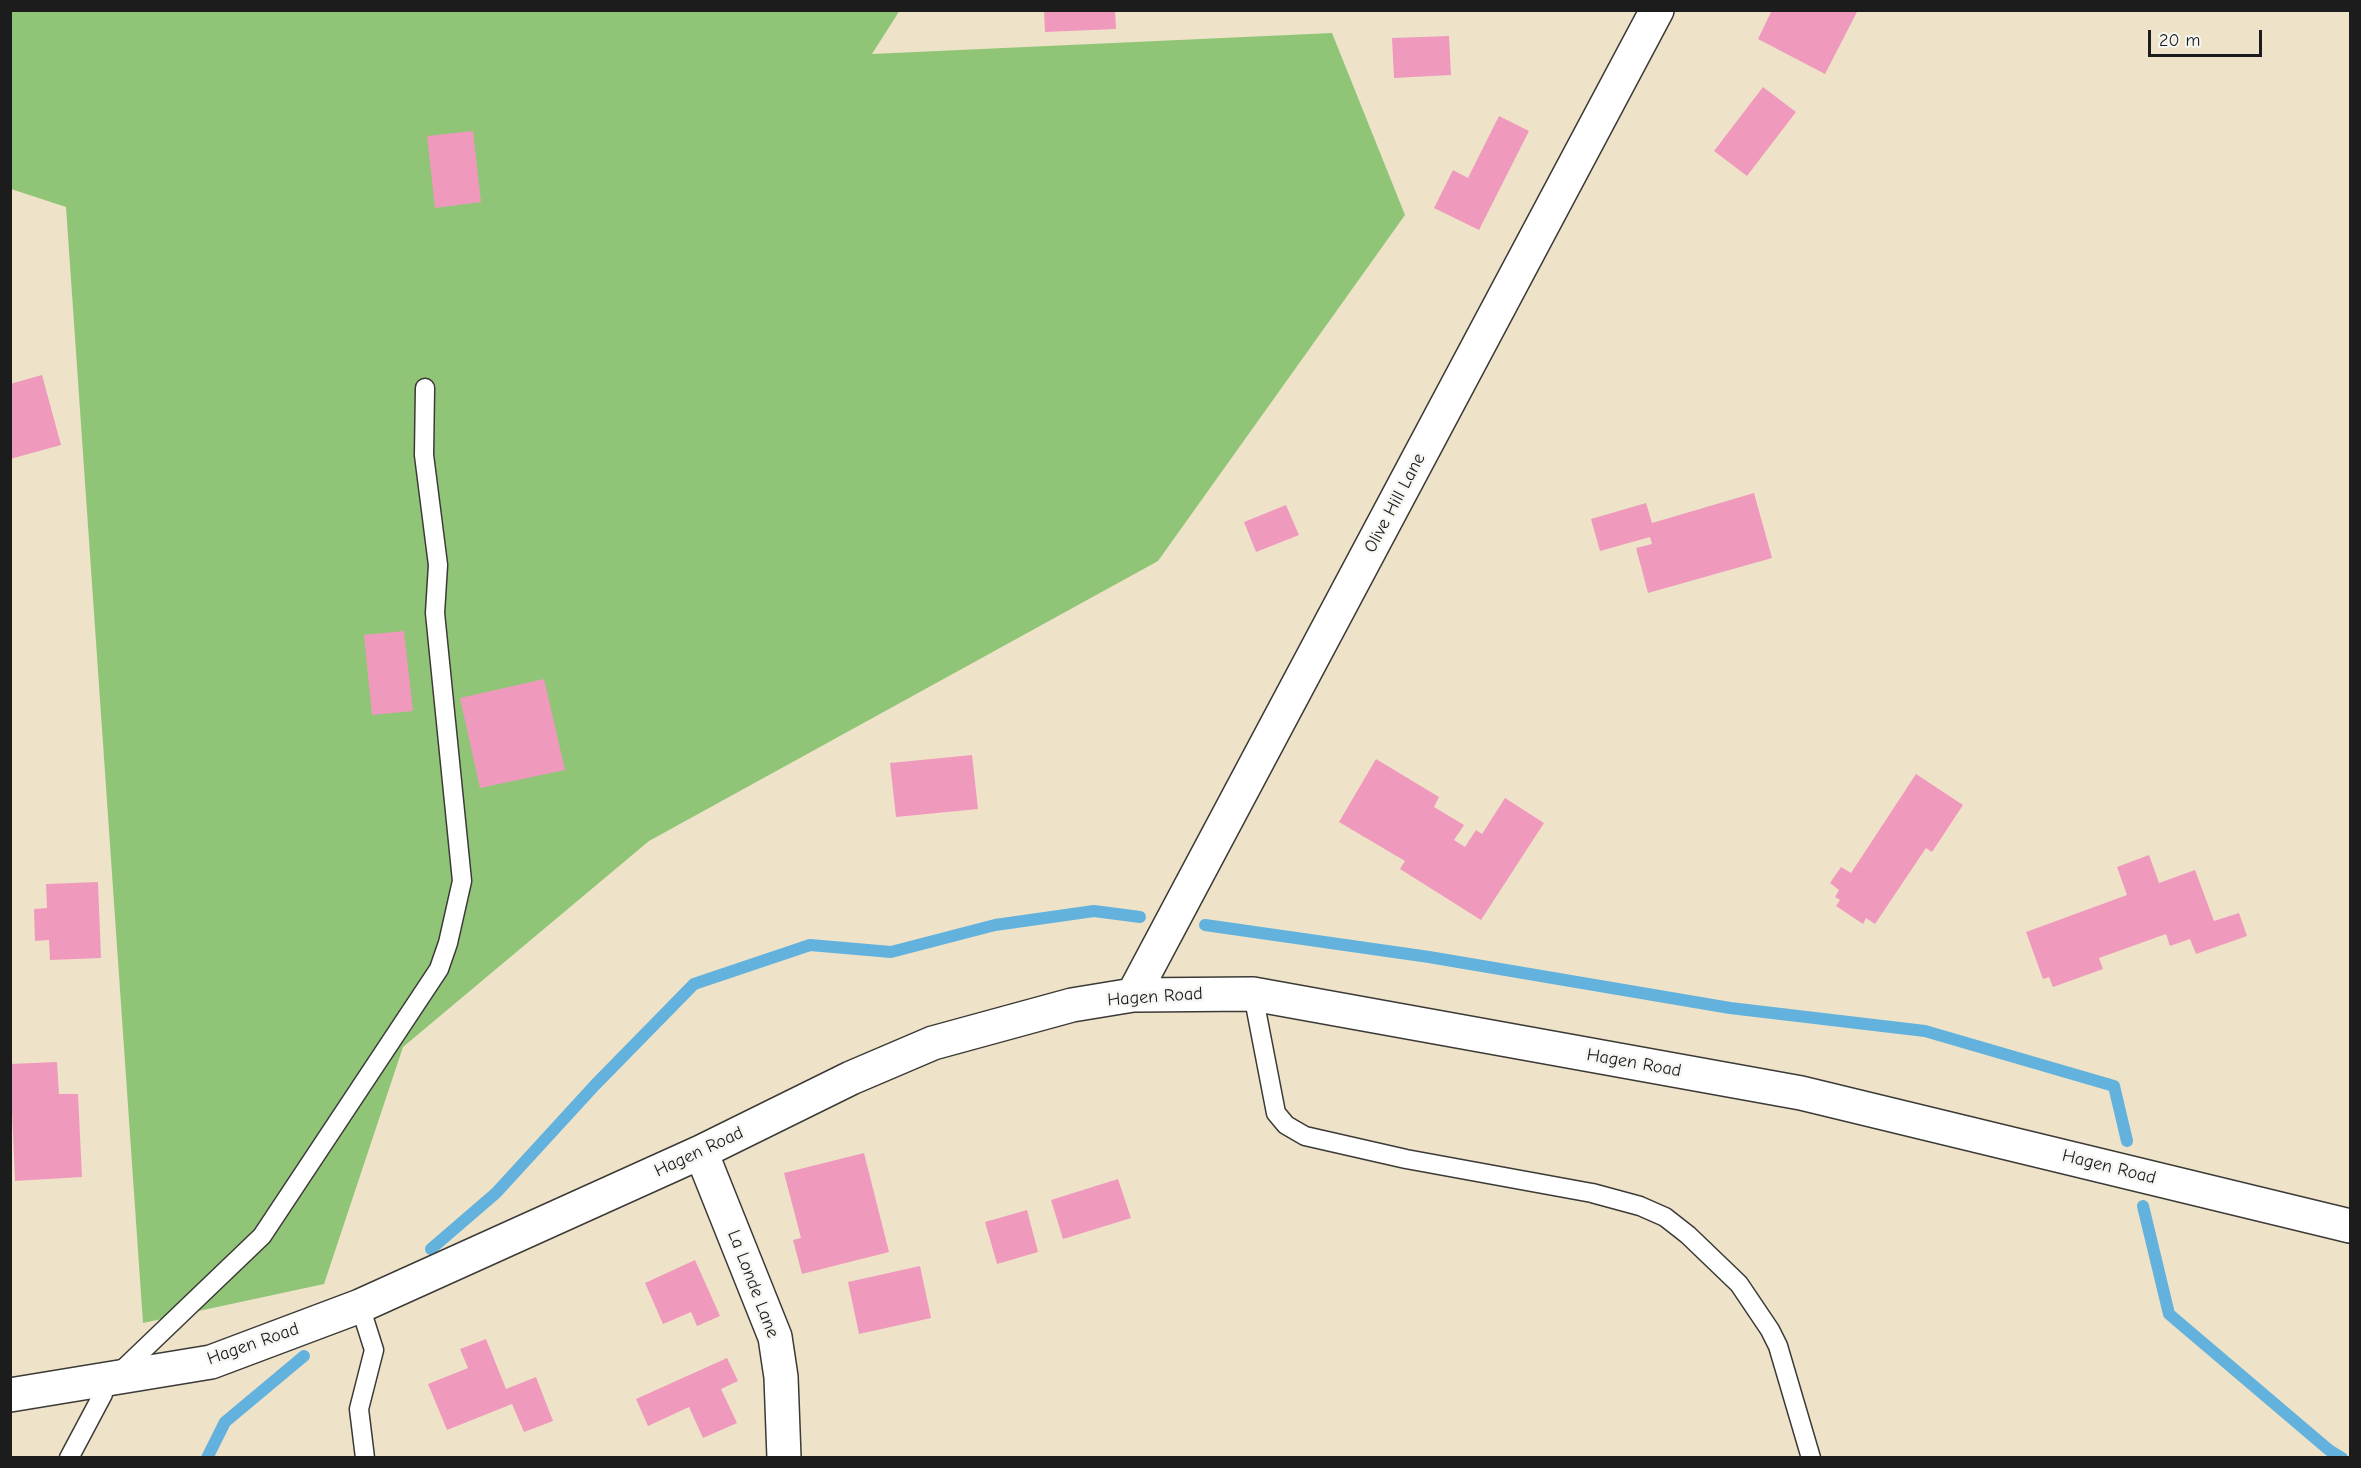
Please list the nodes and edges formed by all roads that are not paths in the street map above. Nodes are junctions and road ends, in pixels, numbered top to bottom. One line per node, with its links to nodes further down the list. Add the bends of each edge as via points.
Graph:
1 (1657, 10): 4 (street, Olive Hill Lane)
2 (425, 388): 8 (lane, via 424,455 438,565 435,614 462,880 448,943 439,969 262,1236)
3 (1253, 994): 4 (street, Hagen Road); 6 (street, Hagen Road, via 1801,1093); 13 (lane, via 1276,1113 1286,1125 1305,1136 1592,1193 1665,1217 1688,1235 1738,1284 1770,1330)
4 (1133, 995): 5 (street, Hagen Road, via 1072,1005 933,1043 851,1078)
5 (701, 1152): 7 (street, Hagen Road); 12 (street, La Londe Lane, via 775,1337 781,1377)
6 (2350, 1226)
7 (360, 1306): 8 (street, Hagen Road, via 211,1362); 11 (lane, via 374,1350 359,1409)
8 (107, 1378): 9 (street, Hagen Road); 10 (lane, via 103,1394)
9 (10, 1395)
10 (69, 1458)
11 (365, 1458)
12 (784, 1458)
13 (1811, 1458)

